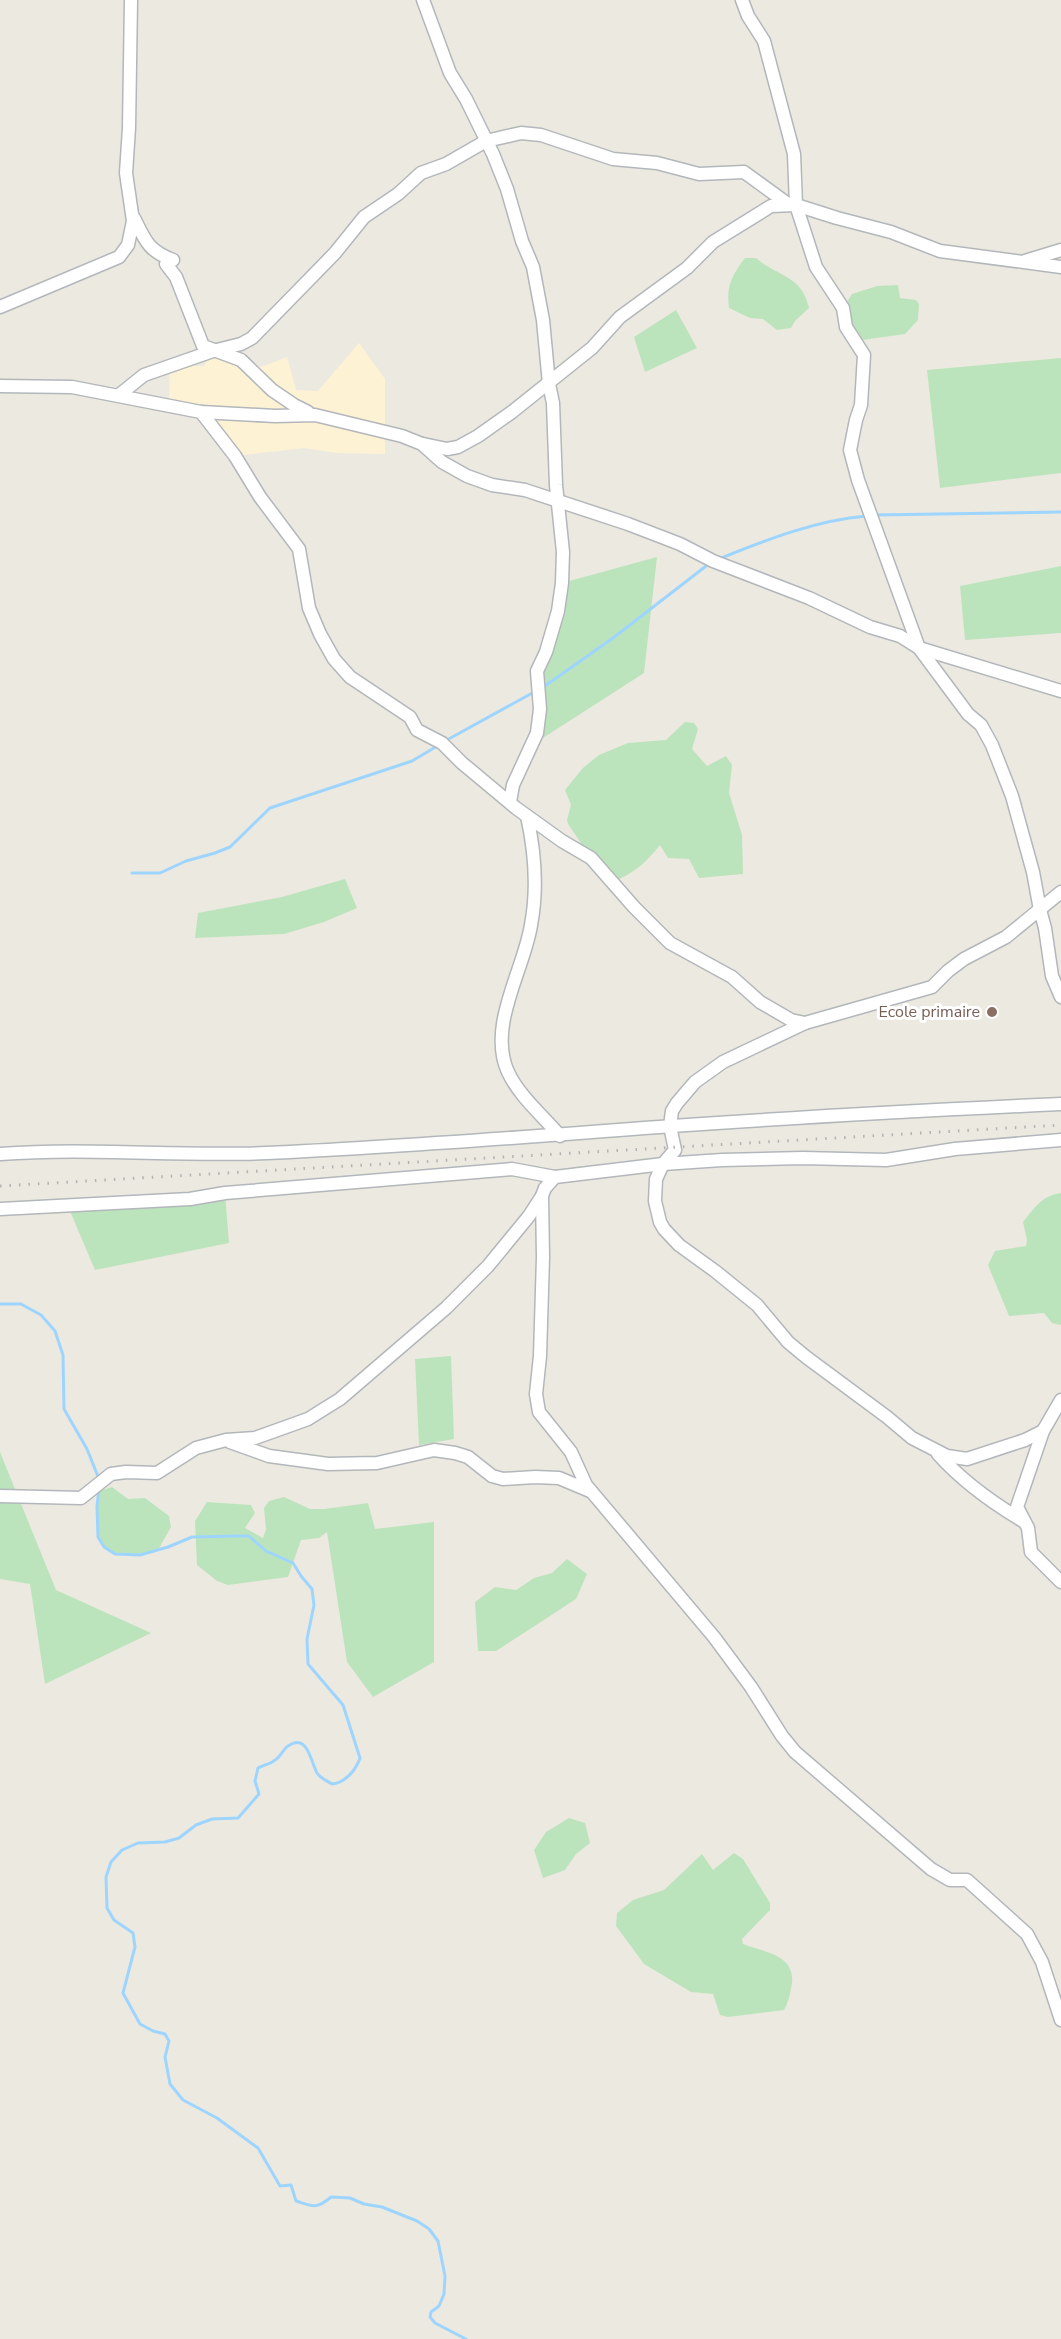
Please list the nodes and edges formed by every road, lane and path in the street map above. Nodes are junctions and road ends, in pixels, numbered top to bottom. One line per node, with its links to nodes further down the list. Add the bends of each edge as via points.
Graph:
1 (131, 0): 6 (street, via 126,173)
2 (423, 0): 4 (street, via 450,73)
3 (742, 0): 5 (street, via 764,41 794,154)
4 (486, 141): 5 (street, via 521,133 541,135 613,159 657,163 699,174 744,172); 11 (street, via 421,174 364,217 335,253 252,338); 12 (street, via 533,267)
5 (792, 204): 8 (street, via 891,232 940,251); 12 (street, via 771,206 713,242 687,268 620,317 592,348); 19 (street, via 816,267 843,308 846,327 864,355 861,405 850,450)
6 (133, 217): 10 (street, via 128,245 119,257); 11 (street, via 156,254 169,262 203,346)
7 (1061, 250): 8 (street)
8 (1020, 262): 9 (street)
9 (1061, 267)
10 (0, 307)
11 (213, 351): 14 (street, via 144,375); 16 (street, via 241,360 272,390)
12 (549, 384): 17 (street, via 458,447); 18 (street)
13 (0, 386): 14 (street, via 72,387)
14 (118, 395): 15 (street)
15 (201, 412): 16 (street); 21 (street, via 299,549 309,608 334,658 350,676 410,717 417,730 442,743)
16 (315, 415): 17 (street)
17 (422, 444): 18 (street, via 442,462 467,476)
18 (557, 500): 19 (street, via 680,544 870,627 900,636); 21 (street, via 563,552 558,611 537,671 537,733 513,785)
19 (919, 648): 20 (street); 24 (street, via 968,714 981,725 992,745 1012,795)
20 (1061, 691)
21 (510, 802): 22 (street)
22 (527, 816): 26 (street, via 591,858 670,943 732,977 760,1002 791,1020); 29 (street, via 536,865 532,923 509,994 502,1052 519,1090)
23 (1061, 892): 24 (street)
24 (1040, 910): 25 (street, via 1052,976); 26 (street, via 1005,937 964,959 932,987)
25 (1061, 997)
26 (805, 1023): 28 (street, via 723,1062 695,1082 677,1103)
27 (1061, 1104): 28 (street)
28 (670, 1126): 29 (street); 32 (street, via 675,1150)
29 (560, 1136): 31 (street, via 265,1153)
30 (1061, 1140): 32 (street, via 955,1149 886,1160)
31 (0, 1154)
32 (663, 1164): 33 (street); 39 (street, via 656,1179 655,1201 660,1222 672,1238 757,1305 806,1357 903,1432)
33 (555, 1177): 34 (street); 35 (street, via 512,1169 190,1199)
34 (542, 1196): 38 (street, via 488,1266 446,1308 340,1399 308,1419 273,1432); 40 (street, via 543,1278 536,1404 573,1456)
35 (0, 1209)
36 (1061, 1400): 37 (street)
37 (1043, 1431): 39 (street, via 967,1458); 42 (street, via 1017,1505)
38 (226, 1440): 40 (street, via 269,1456 328,1464 377,1463 434,1450 468,1457 492,1476 503,1479 559,1478); 41 (street, via 196,1448 157,1473 111,1474 81,1498)
39 (937, 1453): 42 (street, via 994,1504)
40 (592, 1492): 44 (street, via 714,1637 803,1760 926,1865 950,1880 967,1880 1027,1934 1042,1962)
41 (0, 1496)
42 (1026, 1524): 43 (street, via 1031,1552)
43 (1061, 1582)
44 (1061, 2020)

